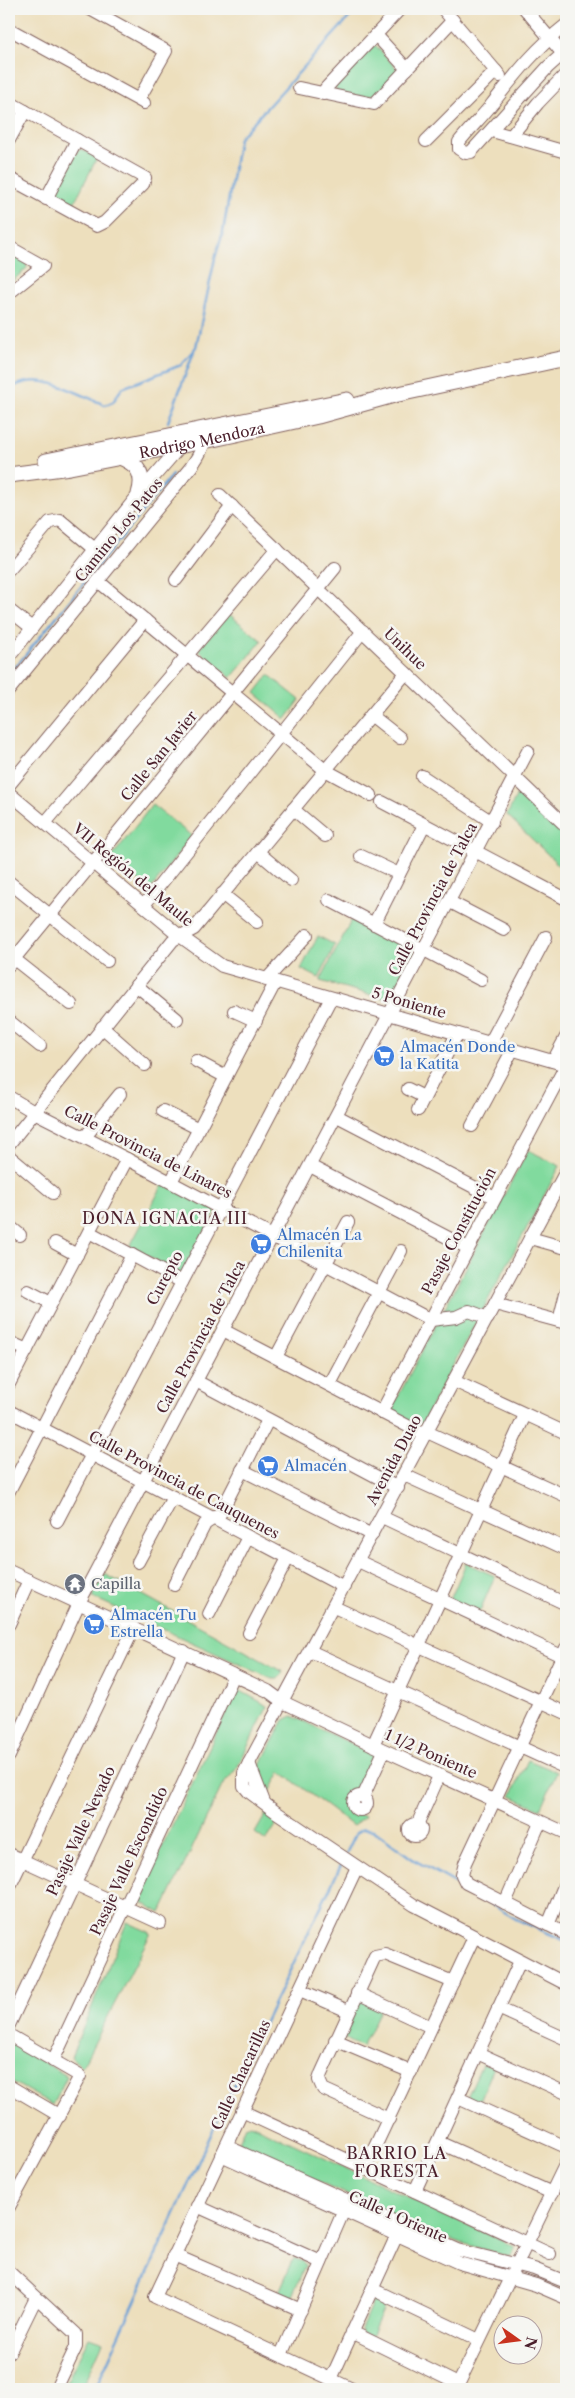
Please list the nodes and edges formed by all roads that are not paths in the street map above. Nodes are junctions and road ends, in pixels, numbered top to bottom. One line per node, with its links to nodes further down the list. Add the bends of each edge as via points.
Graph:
1 (90, 9): 7 (street, via 166,51 141,101)
2 (400, 9): 8 (street)
3 (443, 9): 5 (street)
4 (525, 9): 9 (street)
5 (453, 20): 11 (street); 12 (street)
6 (566, 26): 9 (street)
7 (9, 29)
8 (376, 34): 11 (street); 16 (street)
9 (550, 38): 10 (street); 14 (street)
10 (564, 52): 19 (street)
11 (407, 69): 16 (street, via 374,104)
12 (496, 71): 14 (street); 23 (street)
13 (564, 80): 20 (street)
14 (506, 84): 19 (street, via 459,142 459,149 471,152)
15 (299, 88): 16 (street)
16 (323, 94)
17 (9, 102): 18 (street)
18 (25, 111): 21 (street); 22 (street)
19 (492, 131): 20 (street)
20 (511, 136): 24 (street)
21 (9, 140)
22 (77, 140): 26 (street); 26 (street, via 145,178 143,184 97,226)
23 (426, 141)
24 (566, 152)
25 (9, 178): 26 (street)
26 (46, 199)
27 (9, 247): 28 (street, via 43,266)
28 (9, 292)
29 (566, 358): 30 (main road, Rodrigo Mendoza, via 394,394 318,416)
30 (202, 435): 31 (main road, Rodrigo Mendoza); 33 (main road, Rodrigo Mendoza, via 50,460); 42 (street, Camino Los Patos, via 191,467)
31 (180, 446): 32 (main road, Rodrigo Mendoza); 34 (street, Camino Los Patos)
32 (120, 457): 33 (main road, Rodrigo Mendoza); 34 (main road, via 139,470 142,481)
33 (9, 474)
34 (139, 494): 38 (street, Camino Los Patos)
35 (220, 495): 36 (street, Unihue)
36 (232, 506): 37 (street, Unihue); 41 (street)
37 (277, 549): 43 (street, Unihue); 48 (street)
38 (96, 550): 40 (street, via 56,520 50,522); 46 (street, Camino Los Patos)
39 (335, 568): 43 (street, Calle San Javier)
40 (9, 570)
41 (176, 580)
42 (98, 581): 45 (street); 51 (street, Camino Los Patos)
43 (318, 589): 47 (street, Unihue); 52 (street, Calle San Javier)
44 (9, 610): 46 (street)
45 (145, 620): 48 (street); 60 (street)
46 (32, 628): 49 (street, Camino Los Patos)
47 (363, 631): 50 (street, Unihue); 54 (street)
48 (187, 655): 52 (street); 64 (street)
49 (9, 657)
50 (406, 673): 53 (street); 59 (street, Unihue)
51 (9, 690)
52 (233, 693): 54 (street); 71 (street, Calle San Javier)
53 (371, 715): 55 (street); 57 (street)
54 (282, 734): 57 (street); 79 (street)
55 (400, 738)
56 (528, 751): 59 (street, Calle Provincia de Talca)
57 (326, 770): 62 (street); 65 (street)
58 (422, 776): 63 (street)
59 (515, 777): 63 (street, Calle Provincia de Talca); 66 (street, Unihue)
60 (9, 785)
61 (9, 793): 64 (street, VII Región del Maule)
62 (293, 809): 67 (street); 68 (street)
63 (492, 822): 69 (street, Calle Provincia de Talca)
64 (45, 824): 71 (street, VII Región del Maule)
65 (424, 825): 69 (street); 72 (street)
66 (566, 826)
67 (325, 836)
68 (258, 852): 73 (street); 75 (street)
69 (476, 852): 76 (street); 78 (street, Calle Provincia de Talca)
70 (361, 856): 72 (street)
71 (93, 863): 79 (street, VII Región del Maule); 80 (street, Calle San Javier)
72 (399, 874): 82 (street)
73 (291, 880)
74 (9, 882): 80 (street)
75 (222, 894): 81 (street); 85 (street, via 194,929)
76 (566, 899)
77 (329, 900): 82 (street)
78 (450, 902): 83 (street); 87 (street, Calle Provincia de Talca)
79 (144, 905): 85 (street, VII Región del Maule)
80 (50, 916): 88 (street, Calle San Javier); 89 (street)
81 (257, 922)
82 (374, 924): 87 (street)
83 (504, 930)
84 (307, 935): 92 (street)
85 (180, 936): 90 (street, VII Región del Maule, via 213,961); 93 (street, via 173,940)
86 (546, 938): 104 (street)
87 (424, 951): 91 (street); 97 (street, Calle Provincia de Talca)
88 (10, 960): 95 (street)
89 (106, 962)
90 (242, 973): 92 (street, 5 Poniente)
91 (481, 980)
92 (270, 981): 94 (street, 5 Poniente); 100 (street)
93 (136, 986): 98 (street); 101 (street)
94 (331, 998): 97 (street, 5 Poniente); 131 (street, Curepto)
95 (71, 1004)
96 (234, 1011): 100 (street)
97 (390, 1015): 102 (street, 5 Poniente); 119 (street, Calle Provincia de Talca)
98 (177, 1019)
99 (9, 1021): 105 (street)
100 (256, 1021): 111 (street)
101 (102, 1027): 109 (street); 118 (street)
102 (457, 1034): 104 (street, 5 Poniente); 115 (street)
103 (566, 1037): 108 (street)
104 (490, 1043): 106 (street, 5 Poniente)
105 (40, 1046)
106 (513, 1049): 108 (street, 5 Poniente); 120 (street)
107 (196, 1061): 111 (street)
108 (553, 1061): 110 (street, 5 Poniente)
109 (145, 1065)
110 (566, 1065): 130 (street, Pasaje Constitución)
111 (226, 1077): 121 (street)
112 (408, 1089): 115 (street)
113 (120, 1094): 122 (street)
114 (9, 1097): 118 (street, Calle Provincia de Linares)
115 (424, 1097): 116 (street)
116 (418, 1110)
117 (163, 1111): 121 (street)
118 (34, 1112): 122 (street, Calle Provincia de Linares); 123 (street)
119 (336, 1116): 126 (street, Calle Provincia de Talca); 130 (street)
120 (472, 1126)
121 (199, 1129): 128 (street)
122 (85, 1137): 125 (street, Calle Provincia de Linares)
123 (9, 1144)
124 (9, 1156): 129 (street)
125 (128, 1159): 128 (street, Calle Provincia de Linares); 134 (street)
126 (310, 1166): 136 (street, Calle Provincia de Talca); 139 (street)
127 (566, 1171): 137 (street, Avenida Duao)
128 (171, 1182): 131 (street, Calle Provincia de Linares)
129 (53, 1193)
130 (495, 1198): 139 (street, Pasaje Constitución)
131 (220, 1209): 136 (street, Calle Provincia de Linares); 145 (street, Curepto)
132 (348, 1222): 144 (street)
133 (9, 1226): 135 (street)
134 (89, 1232): 142 (street); 143 (street)
135 (20, 1235)
136 (273, 1235): 144 (street, Calle Provincia de Linares); 154 (street, Calle Provincia de Talca)
137 (530, 1238): 140 (street); 150 (street, Avenida Duao)
138 (55, 1243): 142 (street)
139 (468, 1248): 152 (street, Pasaje Constitución)
140 (566, 1248)
141 (401, 1251): 147 (street)
142 (77, 1255): 149 (street)
143 (132, 1255): 145 (street); 166 (street)
144 (326, 1263): 147 (street, Calle Provincia de Linares); 157 (street)
145 (182, 1282): 169 (street, Curepto)
146 (28, 1291): 149 (street)
147 (379, 1292): 152 (street, Calle Provincia de Linares); 161 (street)
148 (566, 1292): 153 (street)
149 (51, 1303): 156 (street)
150 (495, 1304): 151 (street, Avenida Duao); 153 (street)
151 (488, 1318): 152 (street, via 469,1311 456,1317); 159 (street, Avenida Duao)
152 (431, 1320): 163 (street, Pasaje Constitución)
153 (562, 1322)
154 (223, 1330): 157 (street); 158 (street, Calle Provincia de Talca)
155 (9, 1342): 156 (street)
156 (27, 1350): 160 (street)
157 (276, 1357): 161 (street)
158 (196, 1382): 165 (street); 173 (street, Calle Provincia de Talca)
159 (454, 1382): 164 (street); 168 (street, Avenida Duao)
160 (9, 1384)
161 (330, 1384): 163 (street)
162 (9, 1411): 166 (street, Calle Provincia de Cauquenes)
163 (381, 1413): 168 (street)
164 (526, 1414): 167 (street); 170 (street)
165 (268, 1420): 171 (street); 174 (street)
166 (42, 1428): 169 (street, Calle Provincia de Cauquenes); 175 (street)
167 (566, 1433)
168 (426, 1434): 170 (street); 172 (street, Avenida Duao)
169 (91, 1455): 173 (street, Calle Provincia de Cauquenes); 181 (street, Curepto)
170 (502, 1466): 176 (street); 178 (street)
171 (242, 1470): 180 (street, via 220,1514); 182 (street)
172 (404, 1475): 174 (street, Avenida Duao); 178 (street)
173 (142, 1482): 177 (street, Calle Provincia de Cauquenes); 194 (street, Calle Provincia de Talca)
174 (398, 1488): 179 (street, Avenida Duao)
175 (9, 1491)
176 (566, 1496)
177 (173, 1497): 180 (street, Calle Provincia de Cauquenes); 188 (street)
178 (481, 1510): 184 (street); 185 (street)
179 (382, 1518): 182 (street, Avenida Duao); 185 (street)
180 (214, 1519): 183 (street, Calle Provincia de Cauquenes); 191 (street, via 205,1524)
181 (57, 1520)
182 (372, 1535): 187 (street, Avenida Duao)
183 (248, 1537): 186 (street, Calle Provincia de Cauquenes); 197 (street)
184 (566, 1549)
185 (461, 1554): 193 (street); 195 (street)
186 (288, 1558): 192 (street, Calle Provincia de Cauquenes); 200 (street)
187 (358, 1561): 192 (street, Avenida Duao); 193 (street)
188 (138, 1562)
189 (9, 1571): 190 (street, 1 1/2 Poniente)
190 (29, 1580): 194 (street, 1 1/2 Poniente); 198 (street)
191 (174, 1585)
192 (344, 1587): 196 (street, Avenida Duao)
193 (440, 1599): 201 (street); 204 (street)
194 (79, 1603): 199 (street, 1 1/2 Poniente); 212 (street, Calle Provincia de Talca)
195 (566, 1604)
196 (334, 1607): 201 (street); 203 (street, Avenida Duao)
197 (210, 1614)
198 (9, 1624)
199 (134, 1628): 202 (street, 1 1/2 Poniente); 221 (street)
200 (249, 1633)
201 (419, 1645): 206 (street); 208 (street)
202 (184, 1651): 205 (street, 1 1/2 Poniente); 224 (street, Pasaje Valle Nevado)
203 (310, 1651): 206 (street); 207 (street, Avenida Duao)
204 (565, 1654): 208 (street)
205 (234, 1675): 207 (street, 1 1/2 Poniente); 227 (street, Pasaje Valle Escondido)
206 (398, 1691): 210 (street); 211 (street)
207 (283, 1702): 211 (street, 1 1/2 Poniente); 222 (street, Avenida Duao, via 249,1763 264,1802)
208 (541, 1702): 209 (street); 210 (street)
209 (566, 1713)
210 (520, 1747): 213 (street); 216 (street)
211 (378, 1748): 214 (street, 1 1/2 Poniente); 215 (street)
212 (9, 1756)
213 (566, 1768)
214 (440, 1776): 216 (street, 1 1/2 Poniente); 218 (street)
215 (362, 1797)
216 (494, 1801): 217 (street, 1 1/2 Poniente); 226 (street, via 462,1870 463,1879)
217 (540, 1822): 219 (street, 1 1/2 Poniente); 226 (street)
218 (417, 1825)
219 (566, 1834)
220 (9, 1854): 221 (street)
221 (22, 1860): 224 (street); 225 (street)
222 (353, 1864): 231 (street, via 414,1905); 235 (street, Calle Chacarillas)
223 (566, 1881): 229 (street)
224 (74, 1884): 227 (street); 239 (street, Pasaje Valle Nevado)
225 (9, 1888)
226 (505, 1903): 229 (street)
227 (126, 1908): 228 (street); 245 (street, Pasaje Valle Escondido)
228 (160, 1923)
229 (548, 1925): 230 (street)
230 (566, 1934)
231 (474, 1937): 232 (street); 233 (street)
232 (520, 1960): 234 (street); 237 (street)
233 (453, 1982): 236 (street, via 381,1953 375,1956); 240 (street)
234 (566, 1984)
235 (300, 1990): 238 (street); 250 (street, Calle Chacarillas)
236 (357, 1993): 238 (street); 240 (street)
237 (498, 2008): 242 (street); 244 (street)
238 (348, 2011): 243 (street)
239 (9, 2025)
240 (432, 2027): 246 (street)
241 (9, 2035): 245 (street)
242 (566, 2039)
243 (335, 2040): 246 (street); 252 (street, via 320,2084 328,2091)
244 (478, 2053): 248 (street); 249 (street)
245 (53, 2061): 251 (street, via 80,2076)
246 (411, 2072): 252 (street)
247 (9, 2086): 251 (street)
248 (566, 2093)
249 (458, 2098): 253 (street); 254 (street)
250 (242, 2111): 255 (street, Calle Chacarillas); 257 (street, Calle 1 Oriente)
251 (60, 2116): 261 (street)
252 (389, 2118): 257 (street)
253 (438, 2142): 258 (street); 259 (street)
254 (566, 2147)
255 (223, 2151): 260 (street, Calle Chacarillas); 262 (street, Calle 1 Oriente); 268 (street, Calle 1 Oriente, via 458,2250)
256 (566, 2163): 259 (street)
257 (365, 2168): 258 (street, Calle 1 Oriente)
258 (416, 2191): 264 (street, Calle 1 Oriente)
259 (552, 2193): 264 (street)
260 (197, 2206): 266 (street, Calle Chacarillas); 267 (street)
261 (9, 2207)
262 (344, 2210): 263 (street, Calle 1 Oriente); 267 (street)
263 (397, 2234): 270 (street, Calle 1 Oriente, via 459,2263); 272 (street)
264 (527, 2243): 265 (street, Calle 1 Oriente); 268 (street)
265 (550, 2254)
266 (174, 2255): 275 (street); 279 (street, Calle Chacarillas, via 155,2297)
267 (321, 2262): 275 (street)
268 (516, 2265): 270 (street); 271 (street, Calle 1 Oriente)
269 (9, 2272): 273 (street)
270 (509, 2278): 274 (street, Calle 1 Oriente); 277 (street)
271 (566, 2282)
272 (372, 2289): 276 (street); 277 (street)
273 (36, 2298): 278 (street); 282 (street, via 76,2334 76,2347)
274 (566, 2298)
275 (301, 2310): 279 (street)
276 (352, 2332): 280 (street); 281 (street)
277 (479, 2340): 281 (street)
278 (9, 2353)
279 (281, 2355): 280 (street)
280 (331, 2379): 283 (street)
281 (457, 2387)
282 (56, 2389)
283 (352, 2389)

